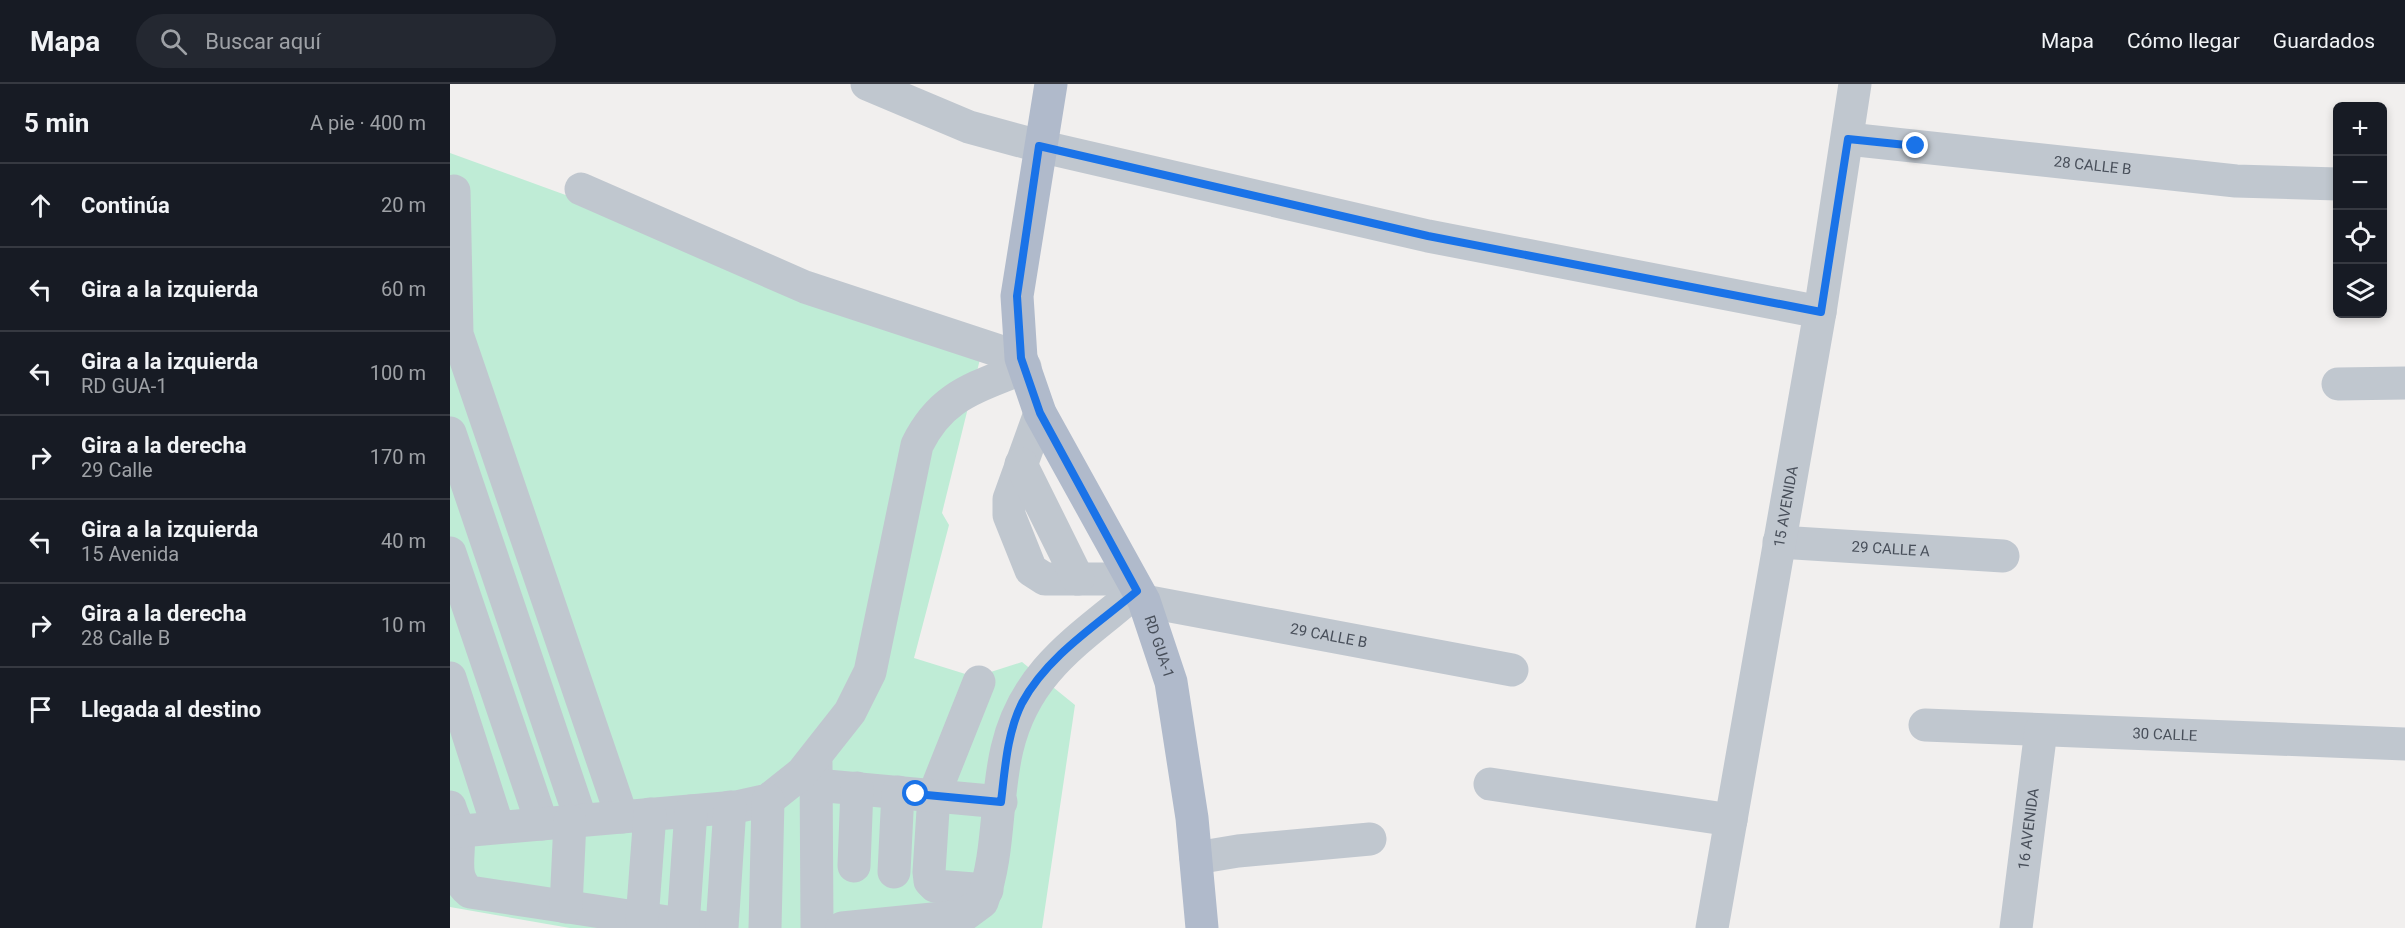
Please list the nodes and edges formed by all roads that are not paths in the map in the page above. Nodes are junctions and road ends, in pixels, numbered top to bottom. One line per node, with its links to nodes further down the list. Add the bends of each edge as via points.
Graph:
1 (867, 84): 5 (street, via 969,127)
2 (1051, 84): 5 (main road, RD GUA-1)
3 (1855, 84): 4 (street, 15 AVENIDA)
4 (1848, 139): 6 (street, 28 CALLE B, via 2236,181); 9 (street, 15 AVENIDA)
5 (1039, 146): 9 (street, via 1428,236); 10 (main road, RD GUA-1, via 1017,296)
6 (2333, 184)
7 (581, 189): 10 (street, via 805,287)
8 (454, 191): 15 (street, via 457,334)
9 (1821, 312): 17 (street, 15 AVENIDA)
10 (1023, 362): 13 (main road, RD GUA-1); 31 (street, via 956,397 926,426 917,445 870,672)
11 (2405, 383): 12 (street)
12 (2338, 384)
13 (1040, 413): 21 (main road, RD GUA-1); 21 (street, 29 CALLE B, via 1009,499 1009,515 1031,570 1045,579 1078,579)
14 (450, 433): 16 (street)
15 (506, 480): 16 (street); 40 (street, via 563,639)
16 (470, 492): 20 (street)
17 (1779, 542): 19 (street, 29 CALLE A); 41 (street, 15 AVENIDA)
18 (450, 553): 22 (street)
19 (2003, 556)
20 (499, 579): 22 (street); 26 (street)
21 (1137, 591): 23 (street, 29 CALLE B); 37 (street, via 1037,680 1021,705 1007,750); 46 (main road, RD GUA-1, via 1171,682)
22 (463, 592): 27 (street)
23 (1512, 670)
24 (450, 678): 44 (street)
25 (979, 682): 35 (street)
26 (542, 704): 27 (street); 42 (street)
27 (505, 716): 42 (street)
28 (1926, 725): 29 (street, 30 CALLE)
29 (2040, 730): 30 (street, 30 CALLE); 59 (street, 16 AVENIDA)
30 (2405, 744)
31 (816, 770): 33 (street); 36 (street, via 802,773); 55 (street)
32 (1490, 784): 41 (street)
33 (856, 788): 34 (street); 47 (street)
34 (898, 792): 35 (street); 48 (street)
35 (934, 795): 37 (street); 49 (street, via 930,880 944,888)
36 (768, 800): 38 (street); 54 (street)
37 (1001, 802): 49 (street)
38 (730, 807): 39 (street); 53 (street)
39 (691, 811): 40 (street); 52 (street)
40 (636, 816): 42 (street); 51 (street)
41 (1731, 820): 58 (street, 15 AVENIDA)
42 (564, 822): 44 (street); 50 (street)
43 (453, 823): 44 (street); 50 (street, via 455,876 460,886 470,892)
44 (498, 827)
45 (1370, 839): 46 (street)
46 (1196, 858): 57 (main road, RD GUA-1)
47 (854, 866)
48 (894, 872)
49 (987, 890): 56 (street, via 982,902 963,916)
50 (566, 907): 51 (street)
51 (642, 920): 52 (street)
52 (695, 926)
53 (722, 928)
54 (765, 928)
55 (817, 928)
56 (842, 928)
57 (1202, 928)
58 (1712, 928)
59 (2016, 928)

